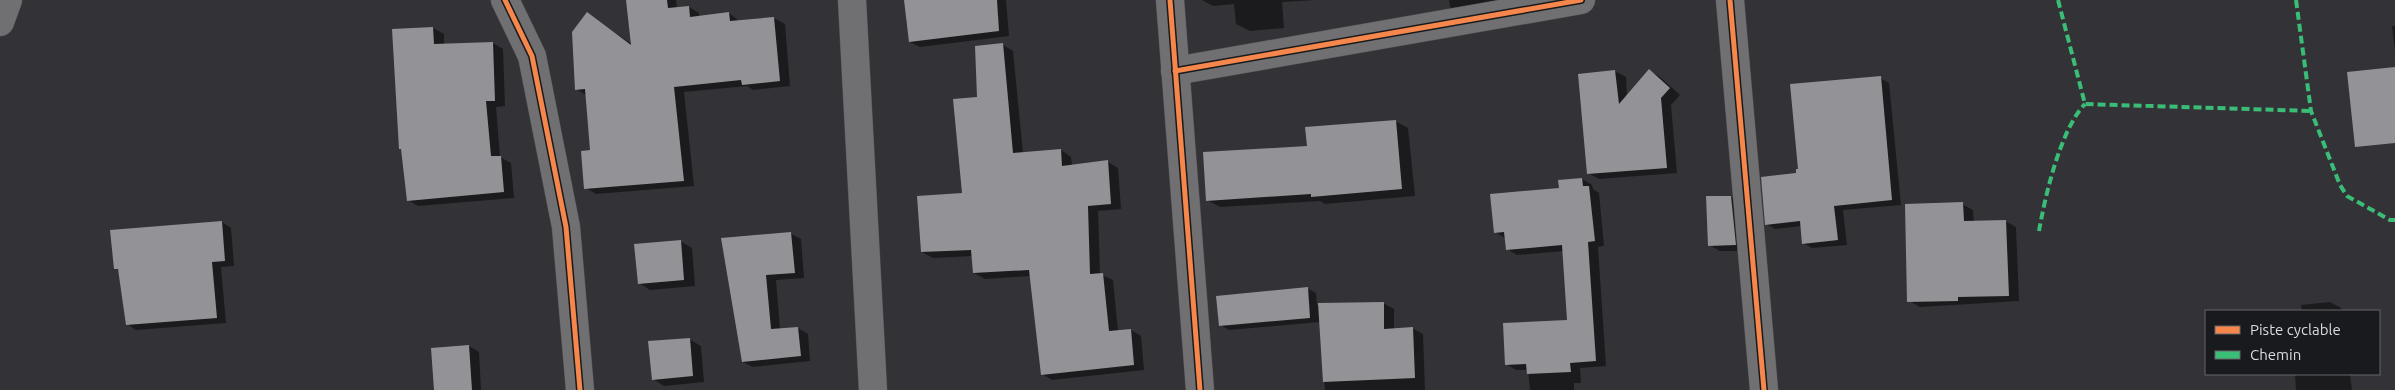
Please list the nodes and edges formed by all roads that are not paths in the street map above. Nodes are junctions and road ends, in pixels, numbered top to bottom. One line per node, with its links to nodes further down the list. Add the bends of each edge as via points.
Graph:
1 (8, 0): 7 (street)
2 (505, 0): 9 (street, via 532,56 566,227)
3 (852, 0): 10 (street)
4 (1170, 0): 8 (street)
5 (1581, 0): 8 (street)
6 (1730, 0): 12 (street)
7 (0, 22)
8 (1175, 71): 11 (street)
9 (580, 390)
10 (873, 390)
11 (1200, 390)
12 (1764, 390)

